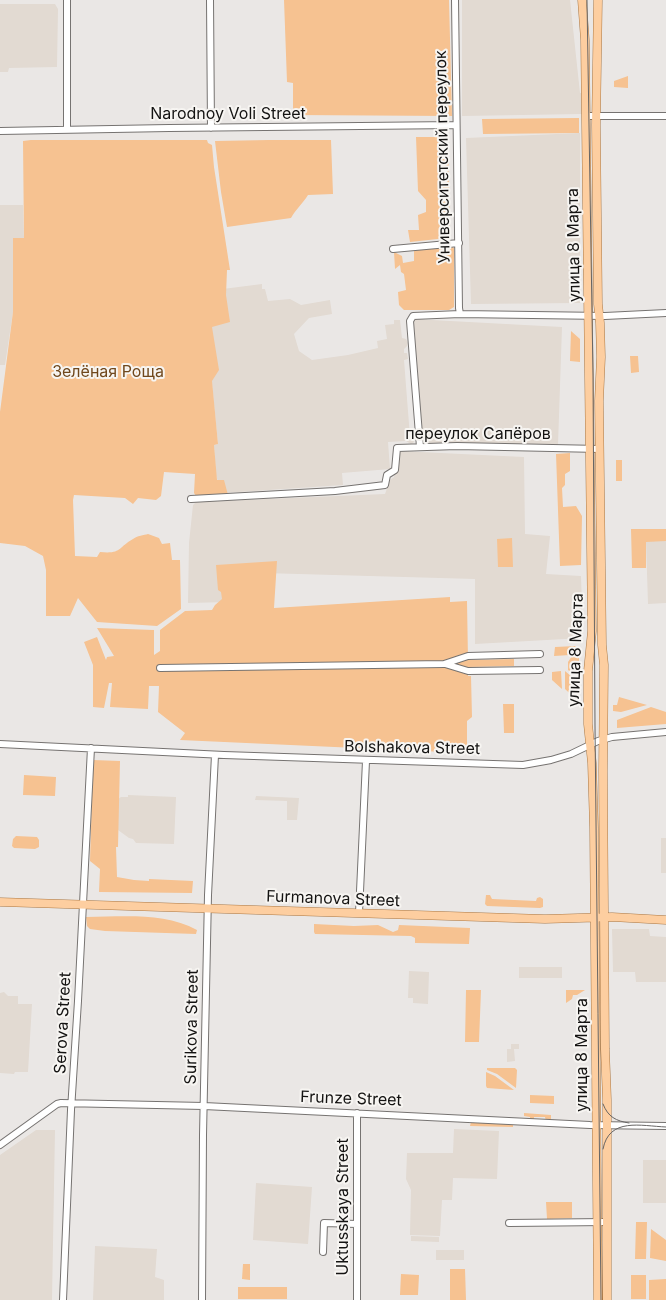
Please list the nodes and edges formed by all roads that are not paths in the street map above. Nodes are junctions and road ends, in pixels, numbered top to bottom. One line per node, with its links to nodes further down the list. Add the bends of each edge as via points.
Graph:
1 (67, 0): 11 (street)
2 (210, 0): 10 (street)
3 (455, 0): 9 (street, Университетский переулок)
4 (582, 0): 6 (main road, улица 8 Марта)
5 (598, 0): 7 (main road, улица 8 Марта)
6 (586, 116): 7 (street); 17 (main road, улица 8 Марта)
7 (596, 116): 8 (street); 18 (main road, улица 8 Марта)
8 (666, 116)
9 (456, 125): 10 (street, Narodnoy Voli Street); 13 (street, Университетский переулок)
10 (211, 128): 11 (street, Narodnoy Voli Street)
11 (67, 129): 12 (street, Narodnoy Voli Street)
12 (0, 131)
13 (459, 243): 14 (street); 16 (street, Университетский переулок)
14 (393, 249)
15 (666, 313): 18 (street)
16 (460, 314): 17 (street); 19 (street, via 413,316 410,321)
17 (588, 316): 18 (street); 20 (main road, улица 8 Марта)
18 (599, 316): 21 (main road, улица 8 Марта)
19 (420, 448): 20 (street, переулок Сапёров); 22 (street, переулок Сапёров, via 397,448 395,470 387,475 386,485)
20 (590, 448): 21 (street, переулок Сапёров); 30 (main road, улица 8 Марта)
21 (600, 449): 28 (main road, улица 8 Марта)
22 (191, 499)
23 (540, 654): 24 (street, via 468,656)
24 (444, 664): 25 (street); 26 (street, via 468,671)
25 (160, 668)
26 (540, 670)
27 (666, 732): 28 (street, Bolshakova Street)
28 (604, 739): 30 (street, Bolshakova Street); 38 (main road, улица 8 Марта)
29 (0, 744): 31 (street)
30 (590, 744): 33 (street, Bolshakova Street, via 571,754 523,765); 39 (main road, улица 8 Марта)
31 (91, 748): 32 (street, Bolshakova Street); 35 (street, Serova Street)
32 (215, 755): 33 (street, Bolshakova Street); 36 (street, Surikova Street)
33 (366, 761): 37 (street)
34 (0, 902): 35 (main road, Furmanova Street)
35 (83, 905): 36 (main road, Furmanova Street); 41 (street, Serova Street)
36 (209, 909): 37 (main road, Furmanova Street); 42 (street, Surikova Street)
37 (359, 913): 39 (main road, Furmanova Street)
38 (605, 918): 39 (main road, Furmanova Street); 40 (main road, Furmanova Street); 45 (main road, улица 8 Марта)
39 (595, 919): 44 (main road, улица 8 Марта)
40 (666, 920)
41 (72, 1103): 42 (street, Frunze Street); 47 (street, Frunze Street, via 57,1104); 53 (street, Serova Street)
42 (204, 1106): 43 (street, Frunze Street); 54 (street, Surikova Street)
43 (357, 1113): 44 (street, Frunze Street); 51 (street, Uktusskaya Street)
44 (596, 1125): 45 (street, Frunze Street); 48 (main road, улица 8 Марта)
45 (607, 1125): 46 (street, Frunze Street); 49 (main road, улица 8 Марта)
46 (666, 1126)
47 (0, 1145)
48 (597, 1222): 49 (street); 50 (street); 56 (main road, улица 8 Марта)
49 (607, 1222): 57 (main road, улица 8 Марта)
50 (509, 1223)
51 (357, 1224): 52 (street, via 324,1223); 55 (street, Uktusskaya Street)
52 (323, 1252)
53 (64, 1300)
54 (202, 1300)
55 (357, 1300)
56 (598, 1300)
57 (607, 1300)

